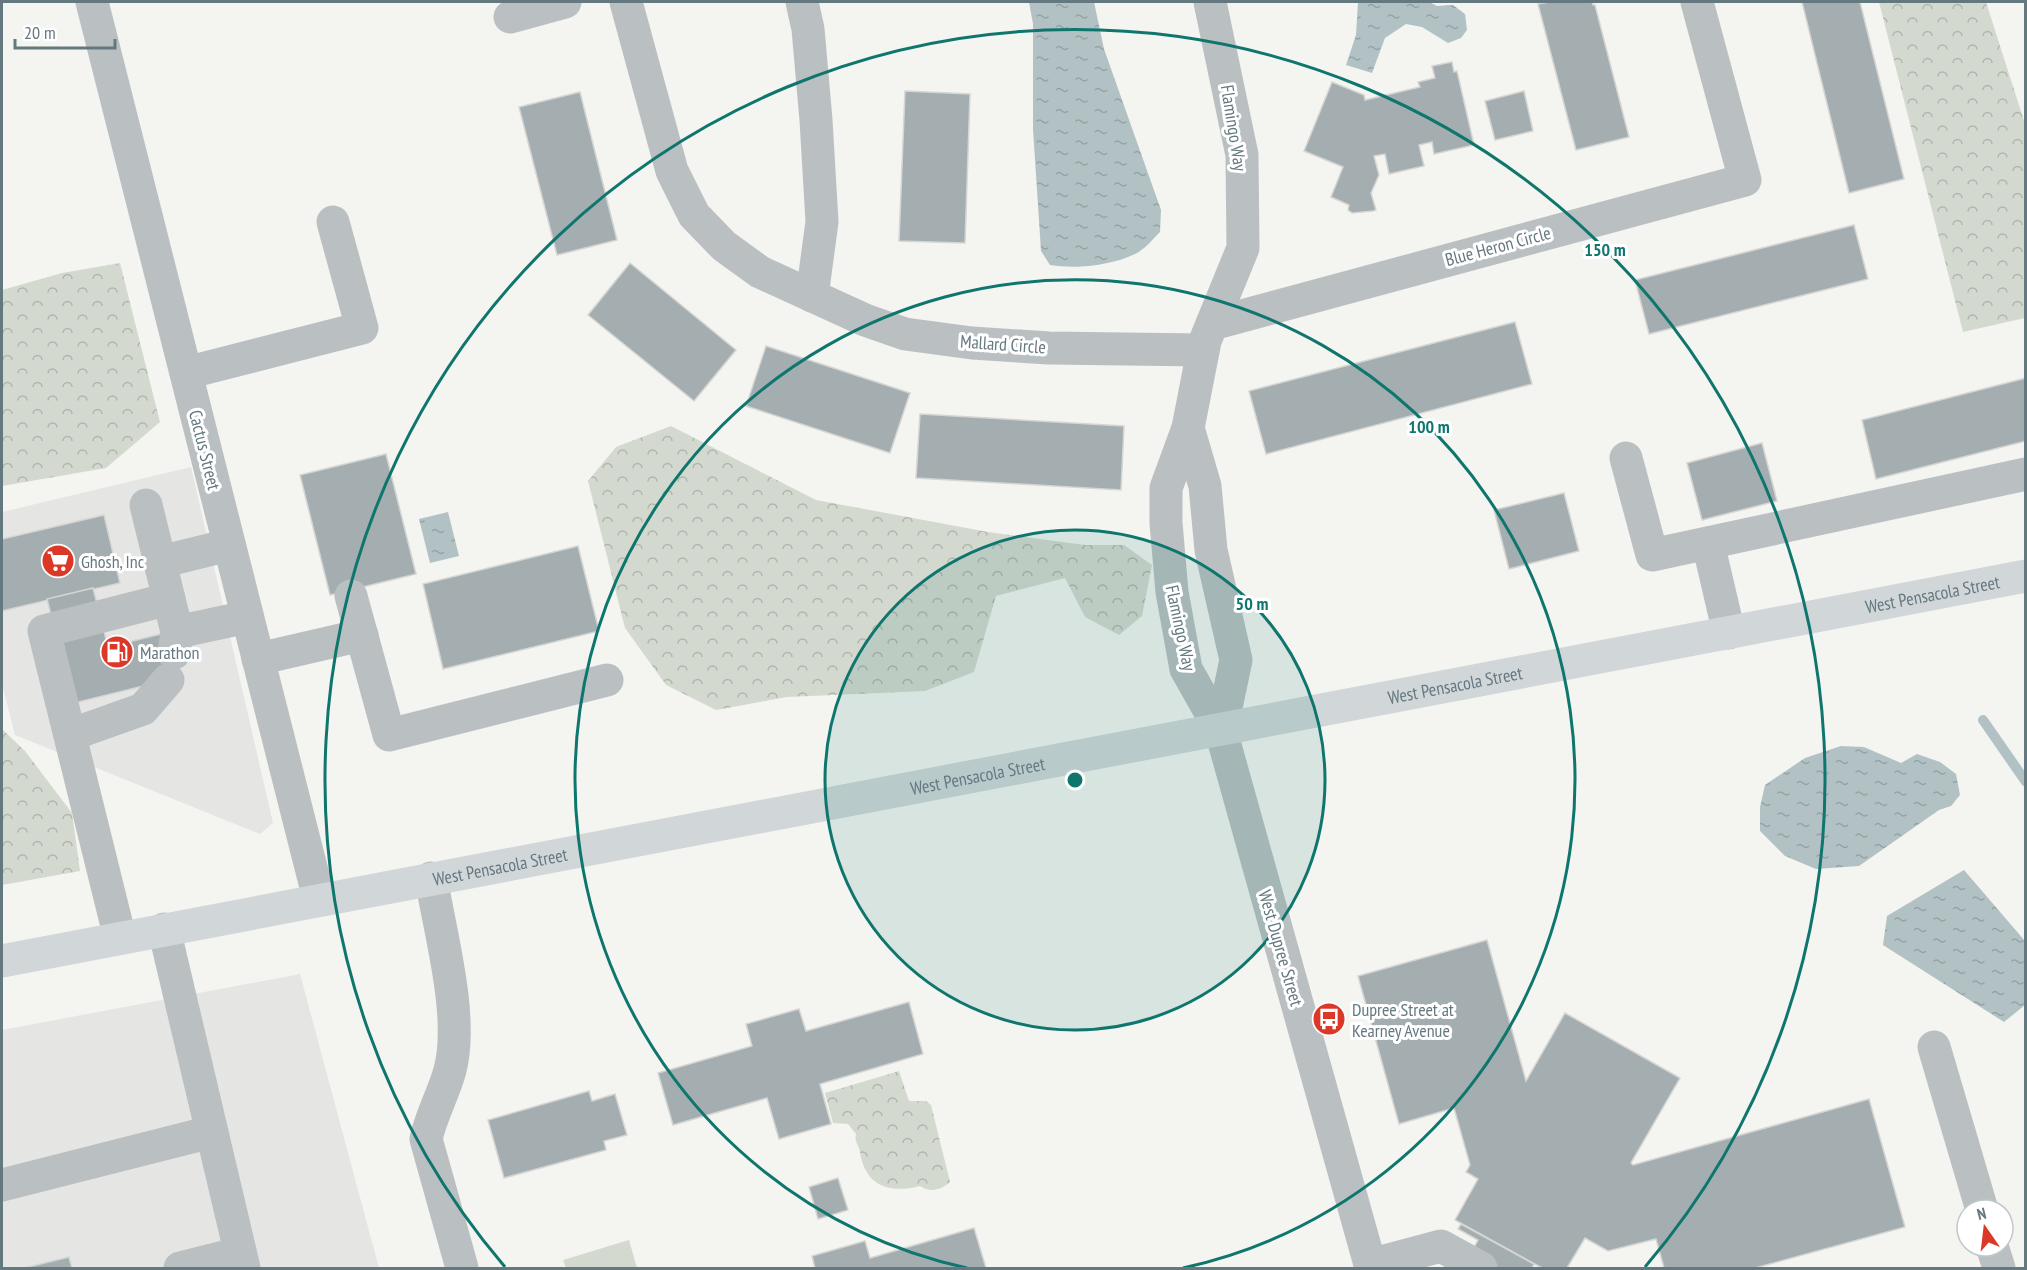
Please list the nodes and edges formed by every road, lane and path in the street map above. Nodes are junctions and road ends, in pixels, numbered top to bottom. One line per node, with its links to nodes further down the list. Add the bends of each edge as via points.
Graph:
1 (92, 2): 11 (street, Cactus Street)
2 (565, 2): 7 (street)
3 (626, 2): 9 (street, Mallard Circle, via 672,171 694,216 724,246 760,272)
4 (802, 2): 9 (street, via 808,29 822,222)
5 (1210, 2): 10 (street, Flamingo Way, via 1242,155 1243,248)
6 (1697, 2): 10 (street, Blue Heron Circle, via 1745,180)
7 (510, 16)
8 (333, 222): 11 (street, via 362,328)
9 (812, 296): 10 (street, Mallard Circle, via 904,334 961,342 1048,348)
10 (1207, 337): 12 (street, Flamingo Way)
11 (186, 373): 17 (street, Cactus Street)
12 (1188, 428): 28 (street, Flamingo Way, via 1205,486 1211,550 1236,660); 28 (street, Flamingo Way, via 1166,488 1172,592 1186,669)
13 (1626, 458): 16 (street, via 1652,555)
14 (2025, 474): 16 (street)
15 (146, 505): 18 (street)
16 (1708, 543): 23 (street)
17 (229, 544): 18 (street); 22 (street, Cactus Street)
18 (160, 562): 21 (street)
19 (2025, 576): 23 (main road, West Pensacola Street)
20 (351, 596): 24 (street)
21 (169, 599): 25 (street); 29 (street, via 44,631)
22 (247, 616): 25 (street); 26 (street, Cactus Street)
23 (1729, 633): 28 (main road, West Pensacola Street)
24 (362, 635): 26 (street); 27 (street, via 389,735)
25 (173, 655): 29 (street, via 143,709)
26 (258, 659): 31 (street, Cactus Street)
27 (607, 681)
28 (1221, 731): 30 (main road, West Pensacola Street); 40 (street, West Dupree Street)
29 (70, 735): 33 (street)
30 (431, 878): 31 (main road, West Pensacola Street); 42 (street, via 454,1009 454,1041 450,1070 426,1139)
31 (319, 899): 32 (main road, West Pensacola Street)
32 (164, 929): 33 (main road, West Pensacola Street); 36 (street)
33 (120, 938): 34 (main road, West Pensacola Street)
34 (2, 961)
35 (1934, 1047): 38 (street)
36 (211, 1132): 37 (street); 39 (street)
37 (2, 1185)
38 (1978, 1198)
39 (242, 1261): 41 (street)
40 (1370, 1267): 43 (street, via 1441,1246)
41 (180, 1269)
42 (462, 1269)
43 (1481, 1269)

